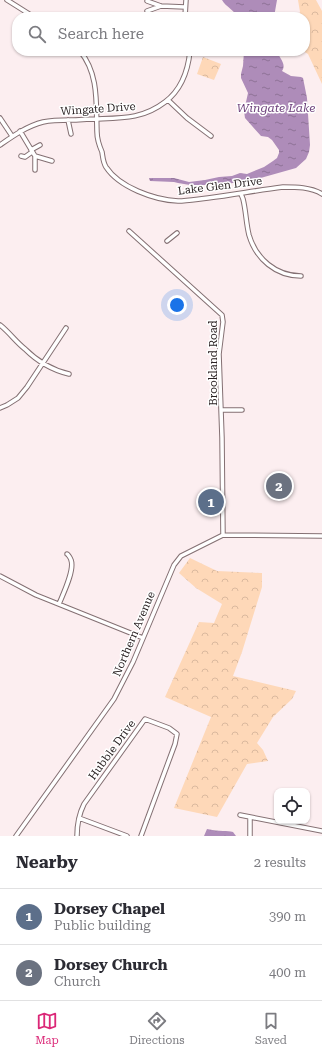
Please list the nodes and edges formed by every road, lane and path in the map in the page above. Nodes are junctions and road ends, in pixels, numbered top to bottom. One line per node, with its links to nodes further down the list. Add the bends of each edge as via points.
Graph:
1 (7, 0): 7 (street)
2 (186, 0): 5 (street)
3 (147, 1): 4 (street)
4 (162, 6): 5 (street); 6 (street)
5 (185, 6): 8 (street)
6 (147, 11)
7 (26, 12)
8 (185, 12)
9 (84, 56): 13 (street, Lake Glen Drive, via 95,83)
10 (189, 56): 11 (street, Wingate Drive, via 185,76)
11 (168, 100): 13 (street, Wingate Drive, via 141,115); 18 (street)
12 (0, 118): 17 (street)
13 (96, 119): 14 (street, Wingate Drive); 26 (street, Lake Glen Drive, via 97,138 107,168 138,191 177,201)
14 (68, 120): 15 (street, Wingate Drive, via 42,122); 16 (street)
15 (20, 131): 17 (street, Wingate Drive); 21 (street)
16 (72, 134)
17 (12, 136): 19 (street, Wingate Drive)
18 (210, 136)
19 (0, 145)
20 (40, 145): 21 (street)
21 (31, 151): 22 (street); 23 (street)
22 (21, 156)
23 (35, 156): 24 (street); 25 (street)
24 (52, 161)
25 (35, 170)
26 (241, 194): 27 (street, Lake Glen Drive, via 294,187 311,189); 31 (street, via 250,237 260,256 278,271)
27 (322, 194)
28 (129, 231): 37 (street, Brookland Road, via 222,315)
29 (177, 233): 30 (street)
30 (167, 241)
31 (301, 276)
32 (0, 325): 34 (street)
33 (66, 328): 34 (street)
34 (42, 363): 35 (street); 36 (street, via 18,398)
35 (69, 374)
36 (0, 408)
37 (222, 410): 38 (street); 39 (street, Brookland Road)
38 (242, 410)
39 (223, 536): 40 (street, Northern Avenue); 44 (street, Northern Avenue, via 181,556 176,561)
40 (322, 536)
41 (67, 554): 43 (street, via 72,565)
42 (0, 576): 43 (street)
43 (59, 604): 44 (street)
44 (143, 638): 49 (street, Northern Avenue, via 114,699)
45 (240, 815): 47 (street)
46 (79, 818): 50 (street, Hubble Drive); 51 (street); 52 (street, Hubble Drive, via 84,804 141,724 145,719 152,721 177,734)
47 (250, 818): 48 (street); 53 (street)
48 (322, 831)
49 (16, 836)
50 (77, 836)
51 (127, 836)
52 (140, 836)
53 (250, 836)

